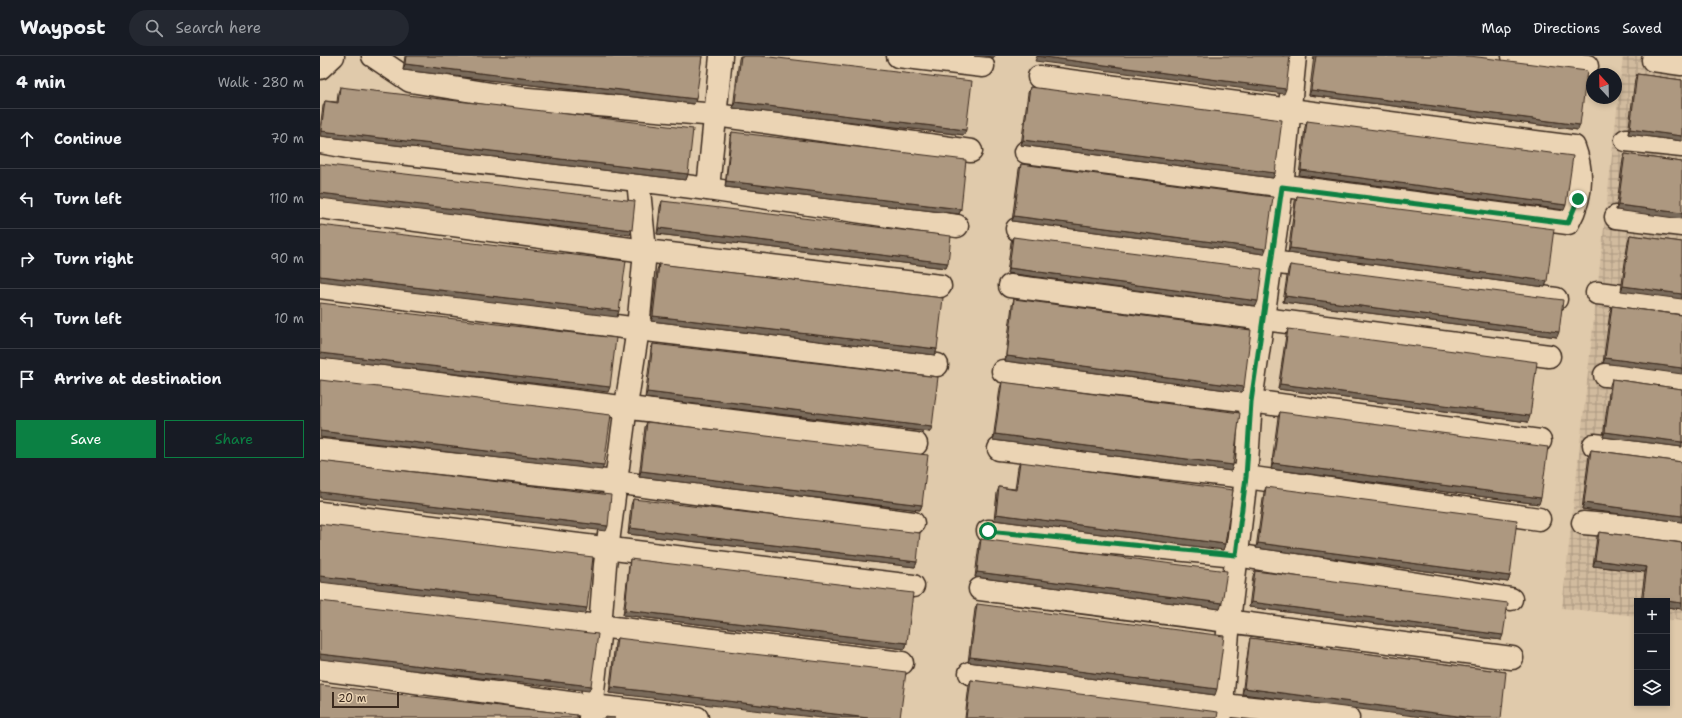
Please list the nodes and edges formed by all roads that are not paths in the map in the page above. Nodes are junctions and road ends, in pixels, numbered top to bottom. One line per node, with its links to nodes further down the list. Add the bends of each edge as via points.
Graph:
1 (333, 56): 11 (lane)
2 (373, 56): 14 (lane, via 410,81 516,98)
3 (721, 56): 14 (lane)
4 (898, 56): 9 (lane)
5 (1295, 56): 13 (lane)
6 (1513, 56): 10 (lane)
7 (1653, 60): 8 (lane)
8 (1682, 64)
9 (984, 66)
10 (1587, 66)
11 (320, 68)
12 (1039, 77): 13 (lane)
13 (1290, 109): 21 (lane); 21 (lane, via 1574,148 1580,164 1580,190 1576,208 1568,223)
14 (716, 115): 18 (lane); 22 (lane)
15 (1626, 140): 17 (lane)
16 (320, 142): 20 (lane)
17 (1682, 146)
18 (971, 151)
19 (1026, 152): 21 (lane)
20 (638, 180): 22 (lane); 28 (lane)
21 (1282, 187): 29 (lane)
22 (708, 189): 26 (lane)
23 (320, 207): 28 (lane)
24 (1616, 217): 25 (lane)
25 (1682, 225)
26 (957, 226)
27 (1017, 229): 29 (lane)
28 (645, 251): 30 (lane); 37 (lane)
29 (1272, 262): 34 (lane); 36 (lane)
30 (940, 286)
31 (1010, 286): 36 (lane)
32 (320, 287): 37 (lane)
33 (1597, 293): 35 (lane)
34 (1556, 299)
35 (1682, 303)
36 (1264, 320): 38 (lane); 44 (lane)
37 (638, 329): 39 (lane); 45 (lane)
38 (1549, 356)
39 (938, 365)
40 (320, 369): 45 (lane)
41 (1003, 371): 44 (lane)
42 (1605, 375): 43 (lane)
43 (1682, 381)
44 (1251, 402): 46 (lane); 52 (lane)
45 (626, 406): 47 (lane); 53 (lane)
46 (1540, 441)
47 (916, 444)
48 (1594, 444): 51 (lane)
49 (999, 449): 52 (lane)
50 (320, 450): 53 (lane)
51 (1682, 454)
52 (1246, 477): 55 (lane); 61 (lane)
53 (615, 482): 56 (lane); 60 (lane)
54 (320, 514): 60 (lane)
55 (1539, 519)
56 (913, 523)
57 (1583, 523): 59 (lane)
58 (988, 531): 61 (lane)
59 (1682, 531)
60 (607, 548): 62 (lane); 67 (lane)
61 (1236, 555): 65 (lane); 66 (lane)
62 (913, 586)
63 (980, 589): 66 (lane)
64 (320, 592): 67 (lane)
65 (1511, 599)
66 (1229, 621): 68 (lane); 72 (lane)
67 (600, 627): 69 (lane); 73 (lane)
68 (1512, 658)
69 (902, 663)
70 (320, 669): 73 (lane)
71 (970, 673): 72 (lane)
72 (1222, 710): 75 (lane)
73 (591, 712): 74 (lane)
74 (697, 718)
75 (1348, 718)

